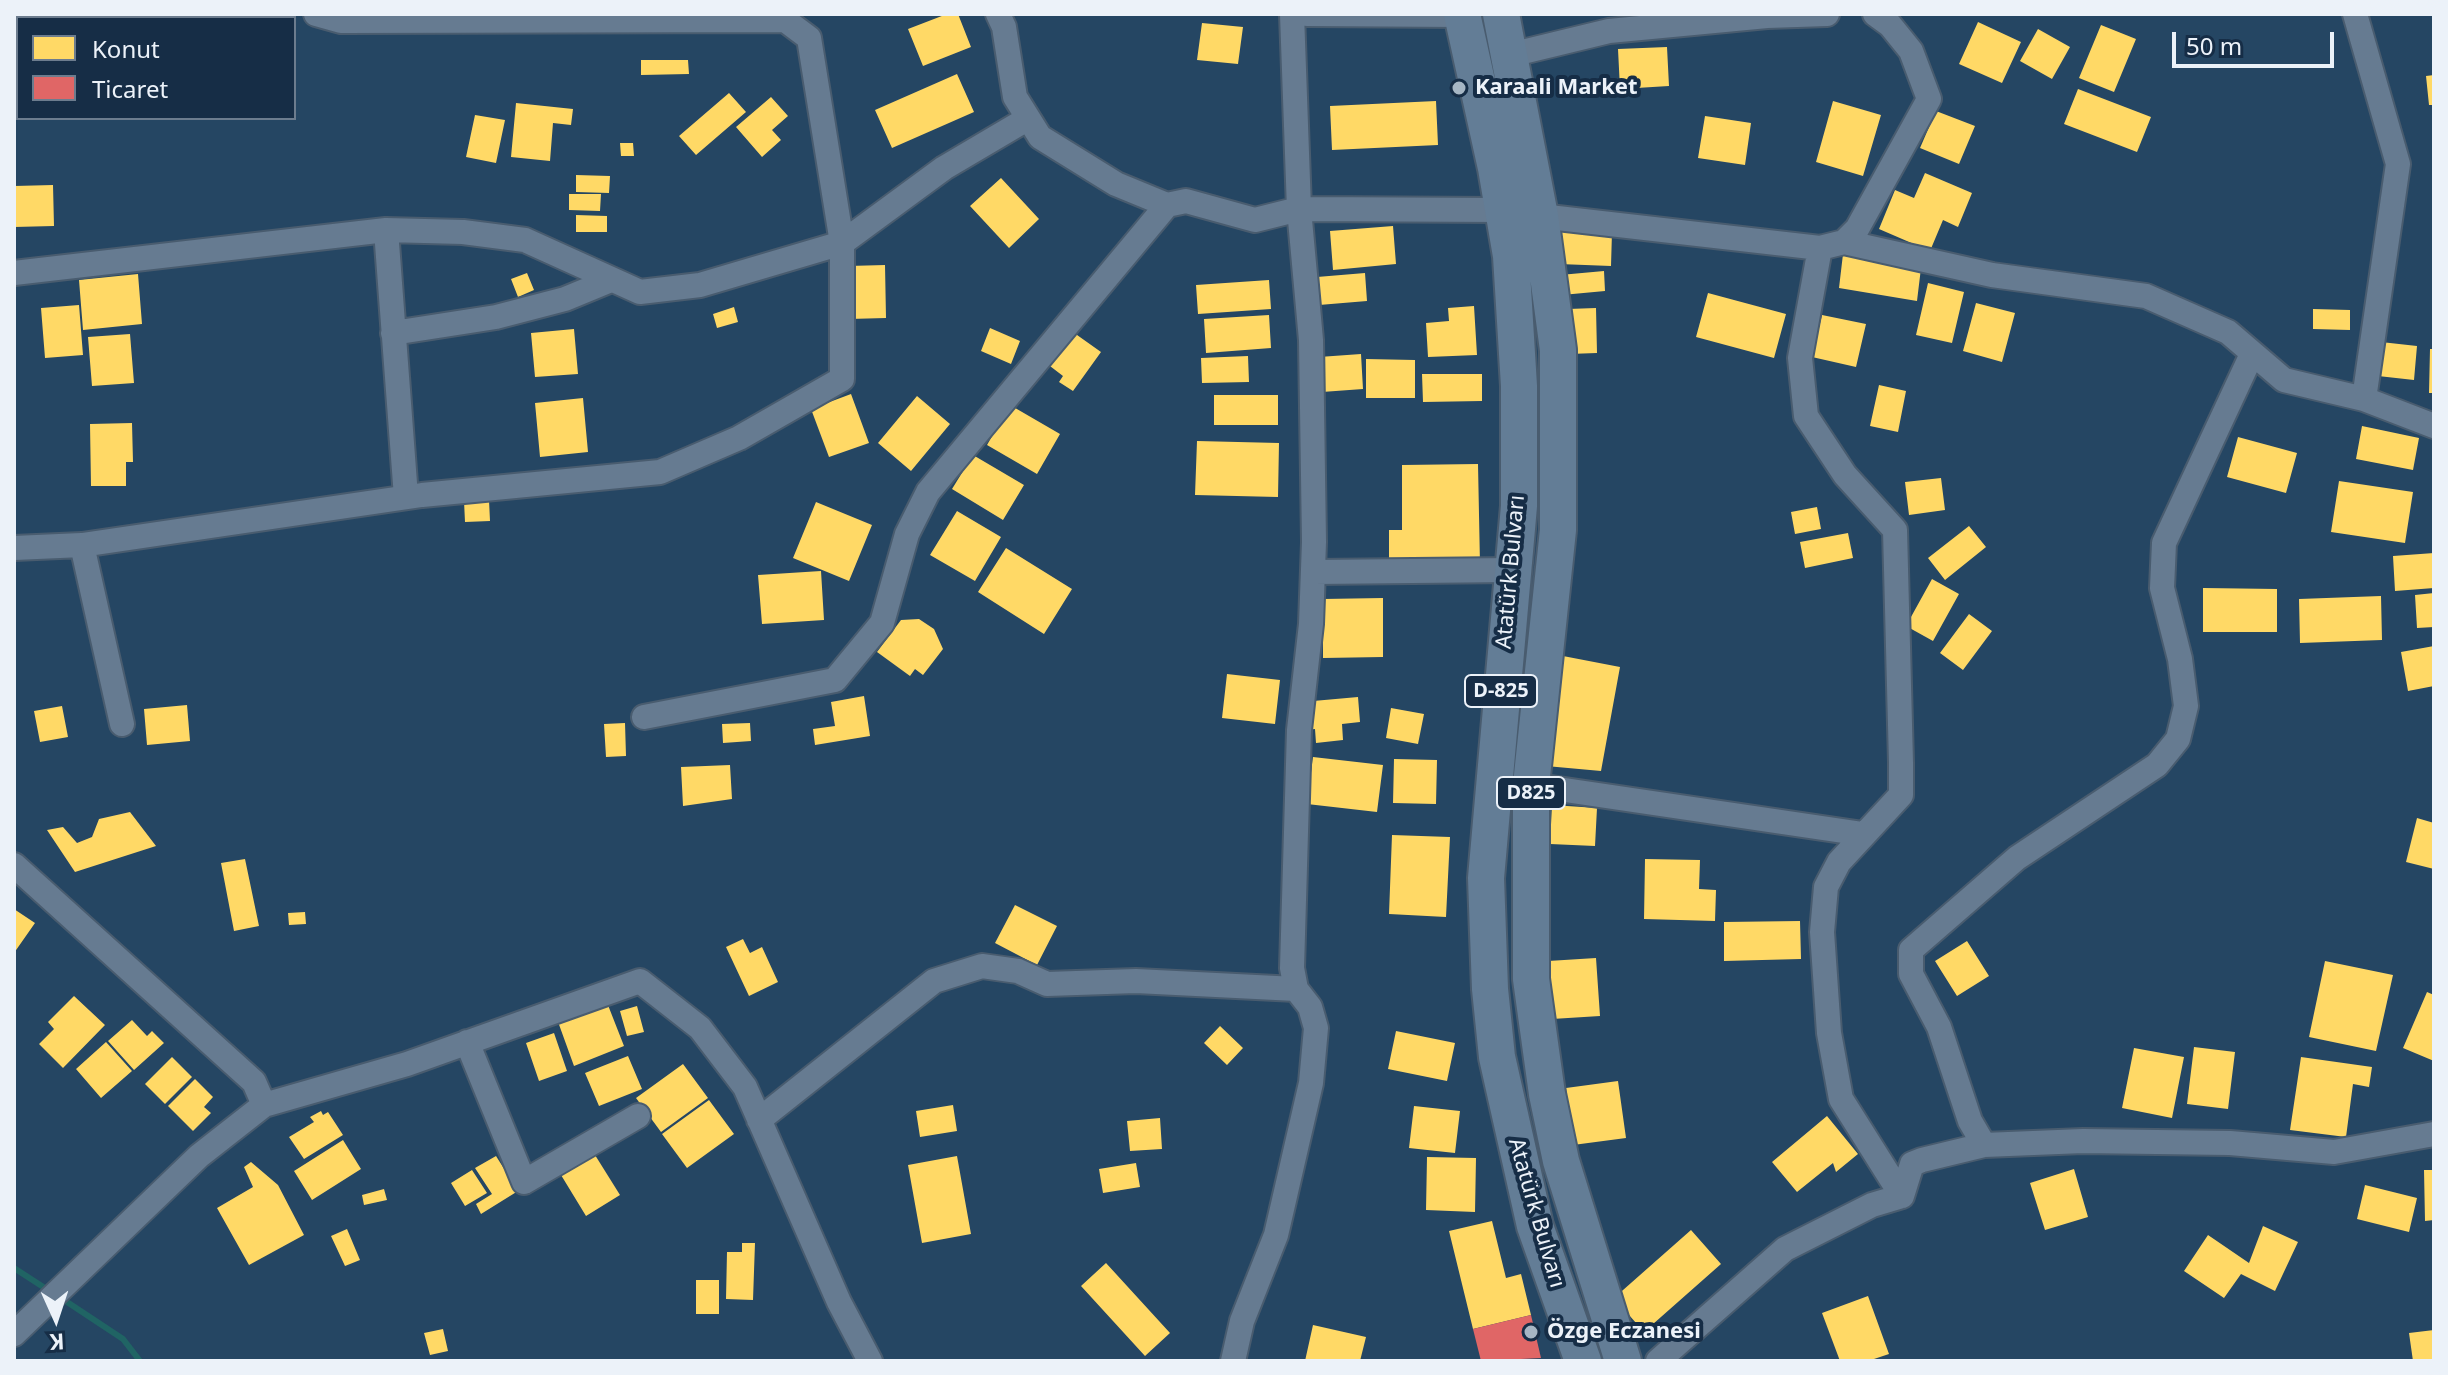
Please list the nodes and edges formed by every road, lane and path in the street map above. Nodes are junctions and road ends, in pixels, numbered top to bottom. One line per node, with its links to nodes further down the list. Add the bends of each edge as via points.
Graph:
1 (316, 14): 18 (street, via 341,21 785,20 809,38)
2 (998, 14): 12 (street, via 1015,97)
3 (1292, 14): 14 (street)
4 (1307, 14): 5 (street)
5 (1462, 14): 15 (highway, Atatürk Bulvarı / D-825)
6 (1501, 14): 11 (highway, Atatürk Bulvarı)
7 (1827, 14): 10 (street)
8 (1875, 14): 19 (street, via 1911,51 1929,99 1857,229)
9 (2355, 14): 24 (street, via 2398,164)
10 (1606, 22): 11 (street)
11 (1510, 55): 16 (highway, Atatürk Bulvarı)
12 (1027, 119): 13 (street, via 1040,137 1062,151 1116,184); 18 (street, via 944,168)
13 (1167, 205): 14 (street, via 1186,201 1255,220); 31 (street, via 928,492 907,534 882,623 835,680)
14 (1299, 209): 15 (street); 30 (street, via 1311,340)
15 (1503, 210): 16 (highway); 29 (highway, Atatürk Bulvarı / D-825, via 1519,386 1519,506)
16 (1540, 216): 19 (street); 33 (highway, Atatürk Bulvarı / D825, via 1558,350 1560,449 1558,530)
17 (386, 230): 20 (street); 21 (street, via 525,240); 22 (street)
18 (842, 243): 21 (street, via 700,285 640,292); 26 (street, via 842,379 739,438 660,472)
19 (1832, 245): 23 (street, via 2146,296 2228,332); 34 (street, via 1800,358 1806,416 1845,475 1895,530 1901,795)
20 (14, 273)
21 (611, 280): 22 (street, via 496,317)
22 (393, 333): 26 (street)
23 (2252, 354): 24 (street, via 2284,380); 42 (street, via 2164,543 2162,588 2186,706 2178,739 2157,765 2017,858 1911,950 1911,974 1939,1027 1970,1121)
24 (2364, 399): 25 (street)
25 (2434, 426)
26 (406, 497): 27 (street)
27 (82, 545): 28 (street); 32 (street)
28 (14, 548)
29 (1512, 570): 30 (street); 47 (highway, Atatürk Bulvarı / D-825, via 1486,878 1490,989 1497,1057 1525,1187)
30 (1314, 572): 36 (street, via 1295,807)
31 (644, 717)
32 (122, 724)
33 (1531, 785): 34 (street); 48 (highway, Atatürk Bulvarı / D825, via 1531,979 1544,1080 1561,1161)
34 (1863, 834): 43 (street, via 1826,887 1822,932 1829,1033 1841,1099)
35 (14, 865): 38 (street, via 254,1082)
36 (1296, 989): 40 (street, via 1136,981 1047,984 1018,971 982,966 934,981); 46 (street, via 1310,1007 1316,1028 1311,1083 1276,1235 1242,1321)
37 (467, 1042): 38 (street); 39 (street, via 524,1182); 40 (street, via 640,981 700,1028 745,1087)
38 (264, 1105): 44 (street, via 199,1156)
39 (638, 1116)
40 (759, 1120): 45 (street)
41 (2434, 1134): 42 (street, via 2334,1152 2230,1143)
42 (1984, 1145): 43 (street, via 1912,1164)
43 (1902, 1196): 49 (street, via 1872,1205 1785,1249)
44 (14, 1334)
45 (870, 1361)
46 (1233, 1361)
47 (1583, 1361)
48 (1623, 1361)
49 (1658, 1361)

